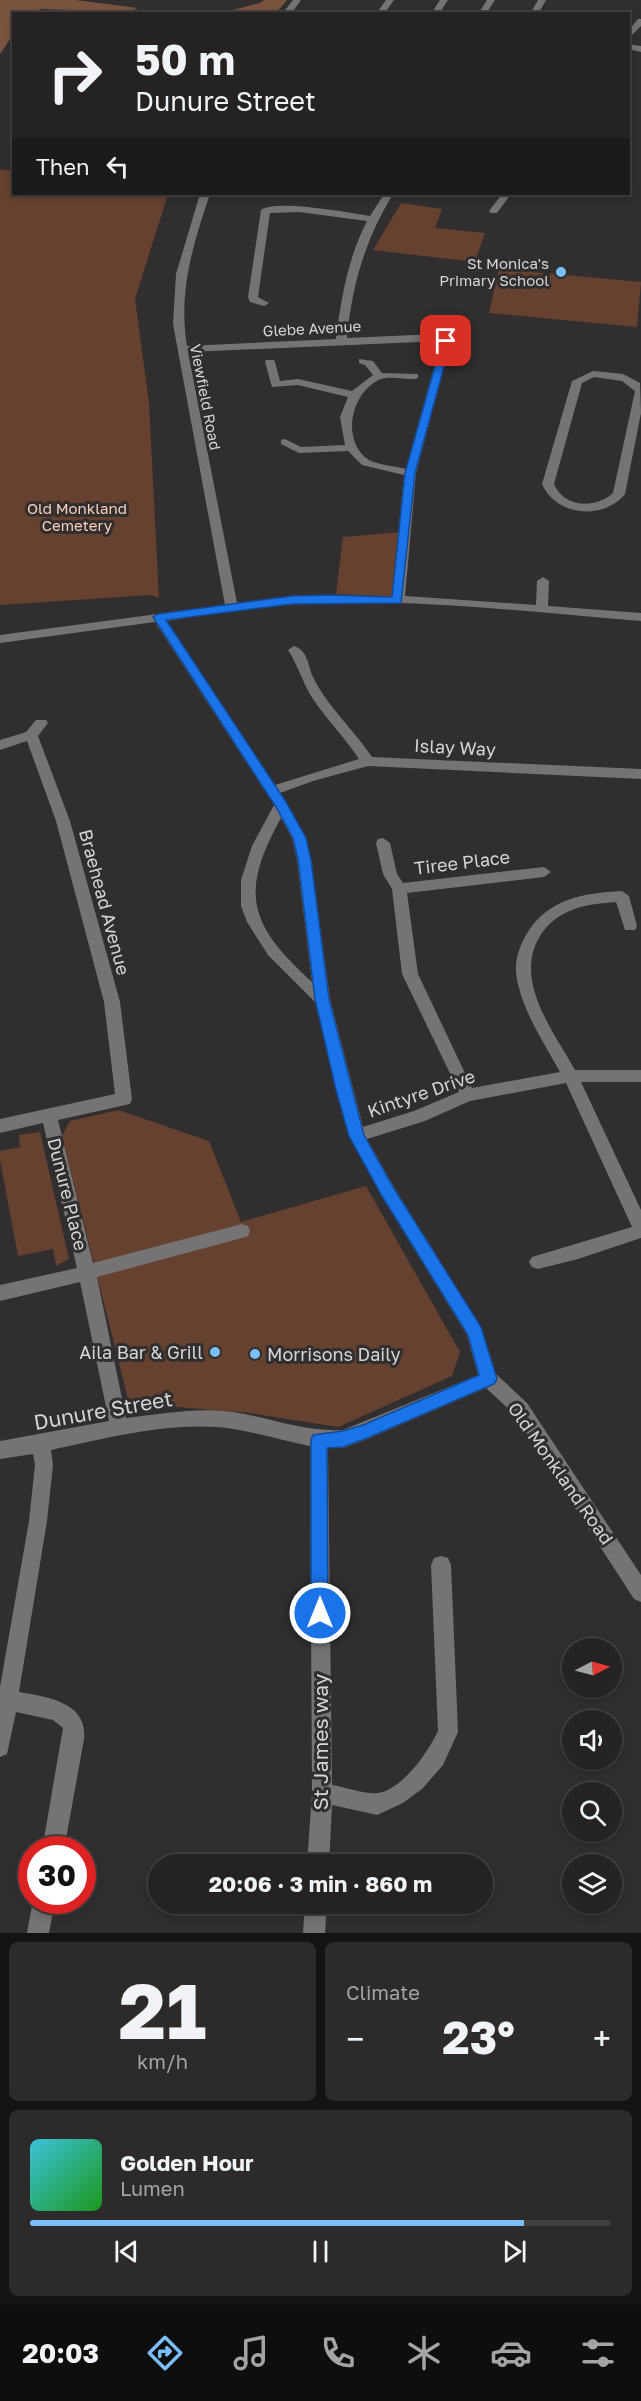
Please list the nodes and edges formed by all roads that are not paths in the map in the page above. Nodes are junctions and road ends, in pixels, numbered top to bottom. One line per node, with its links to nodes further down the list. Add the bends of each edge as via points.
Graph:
1 (297, 0): 2 (street)
2 (288, 12)
3 (641, 21): 4 (street)
4 (630, 35)
5 (205, 195): 12 (street, Viewfield Road, via 181,274)
6 (387, 195): 9 (street)
7 (505, 195): 8 (street)
8 (494, 211)
9 (372, 219): 10 (street, via 299,209 266,210 253,297); 11 (street, via 357,250 344,303)
10 (264, 303)
11 (341, 341): 12 (street, Glebe Avenue); 21 (street, Glebe Avenue, via 446,341)
12 (181, 349): 24 (street, Viewfield Road)
13 (363, 361): 15 (street)
14 (270, 362): 17 (street, via 276,385 298,382)
15 (379, 376): 16 (street); 17 (street)
16 (414, 376)
17 (354, 395): 20 (street, via 346,417)
18 (285, 442): 20 (street, via 299,450)
19 (635, 442): 19 (street, via 640,391 636,384 625,377 584,376 577,381 549,490 561,501 582,507 613,501 619,494)
20 (351, 448): 21 (street, via 366,463)
21 (410, 473): 23 (street)
22 (543, 581): 25 (street)
23 (398, 600): 24 (street, via 329,598); 25 (street)
24 (232, 608): 26 (street)
25 (542, 610): 27 (street)
26 (158, 617): 28 (street); 33 (street)
27 (641, 617)
28 (0, 639)
29 (294, 651): 31 (street, via 319,698)
30 (0, 745): 43 (street, Braehead Avenue, via 36,729 112,1002 124,1099)
31 (368, 761): 32 (street, Islay Way); 33 (street, Islay Way)
32 (641, 774)
33 (271, 791): 34 (street)
34 (281, 806): 39 (street, via 299,838 304,860); 39 (street, via 257,851 247,890 248,903 264,937 292,974)
35 (383, 843): 37 (street, Tiree Place, via 390,874)
36 (544, 872): 37 (street, Tiree Place)
37 (399, 890): 42 (street, via 410,974)
38 (630, 926): 40 (street, via 621,896 577,900 539,927 525,952 525,981 533,1005)
39 (322, 999): 45 (street)
40 (570, 1076): 41 (street, Kintyre Drive); 42 (street, Kintyre Drive); 46 (street)
41 (641, 1076)
42 (468, 1095): 45 (street, Kintyre Drive)
43 (49, 1116): 44 (street); 49 (street, Dunure Place)
44 (0, 1126)
45 (357, 1136): 51 (street, via 475,1332)
46 (641, 1229): 48 (street)
47 (242, 1231): 49 (street)
48 (538, 1262)
49 (87, 1273): 50 (street, Dunure Place); 52 (street, Dunure Place)
50 (0, 1293)
51 (488, 1379): 53 (street, Dunure Street, via 365,1432 343,1439); 57 (street, Old Monkland Road, via 521,1409)
52 (119, 1427): 53 (street, Dunure Street, via 187,1419 232,1420); 54 (street, Dunure Street)
53 (319, 1440): 60 (street, St James way)
54 (41, 1444): 55 (street, Dunure Street); 58 (street, via 44,1465 38,1521)
55 (0, 1450)
56 (441, 1565): 60 (street, via 448,1731 436,1758 415,1782 377,1804)
57 (641, 1592)
58 (9, 1700): 59 (street); 61 (street, via 59,1711 74,1725)
59 (0, 1747)
60 (322, 1793): 62 (street, St James way)
61 (57, 1836)
62 (319, 1854)
63 (41, 1914): 65 (street)
64 (315, 1914): 66 (street)
65 (38, 1933)
66 (314, 1933)

